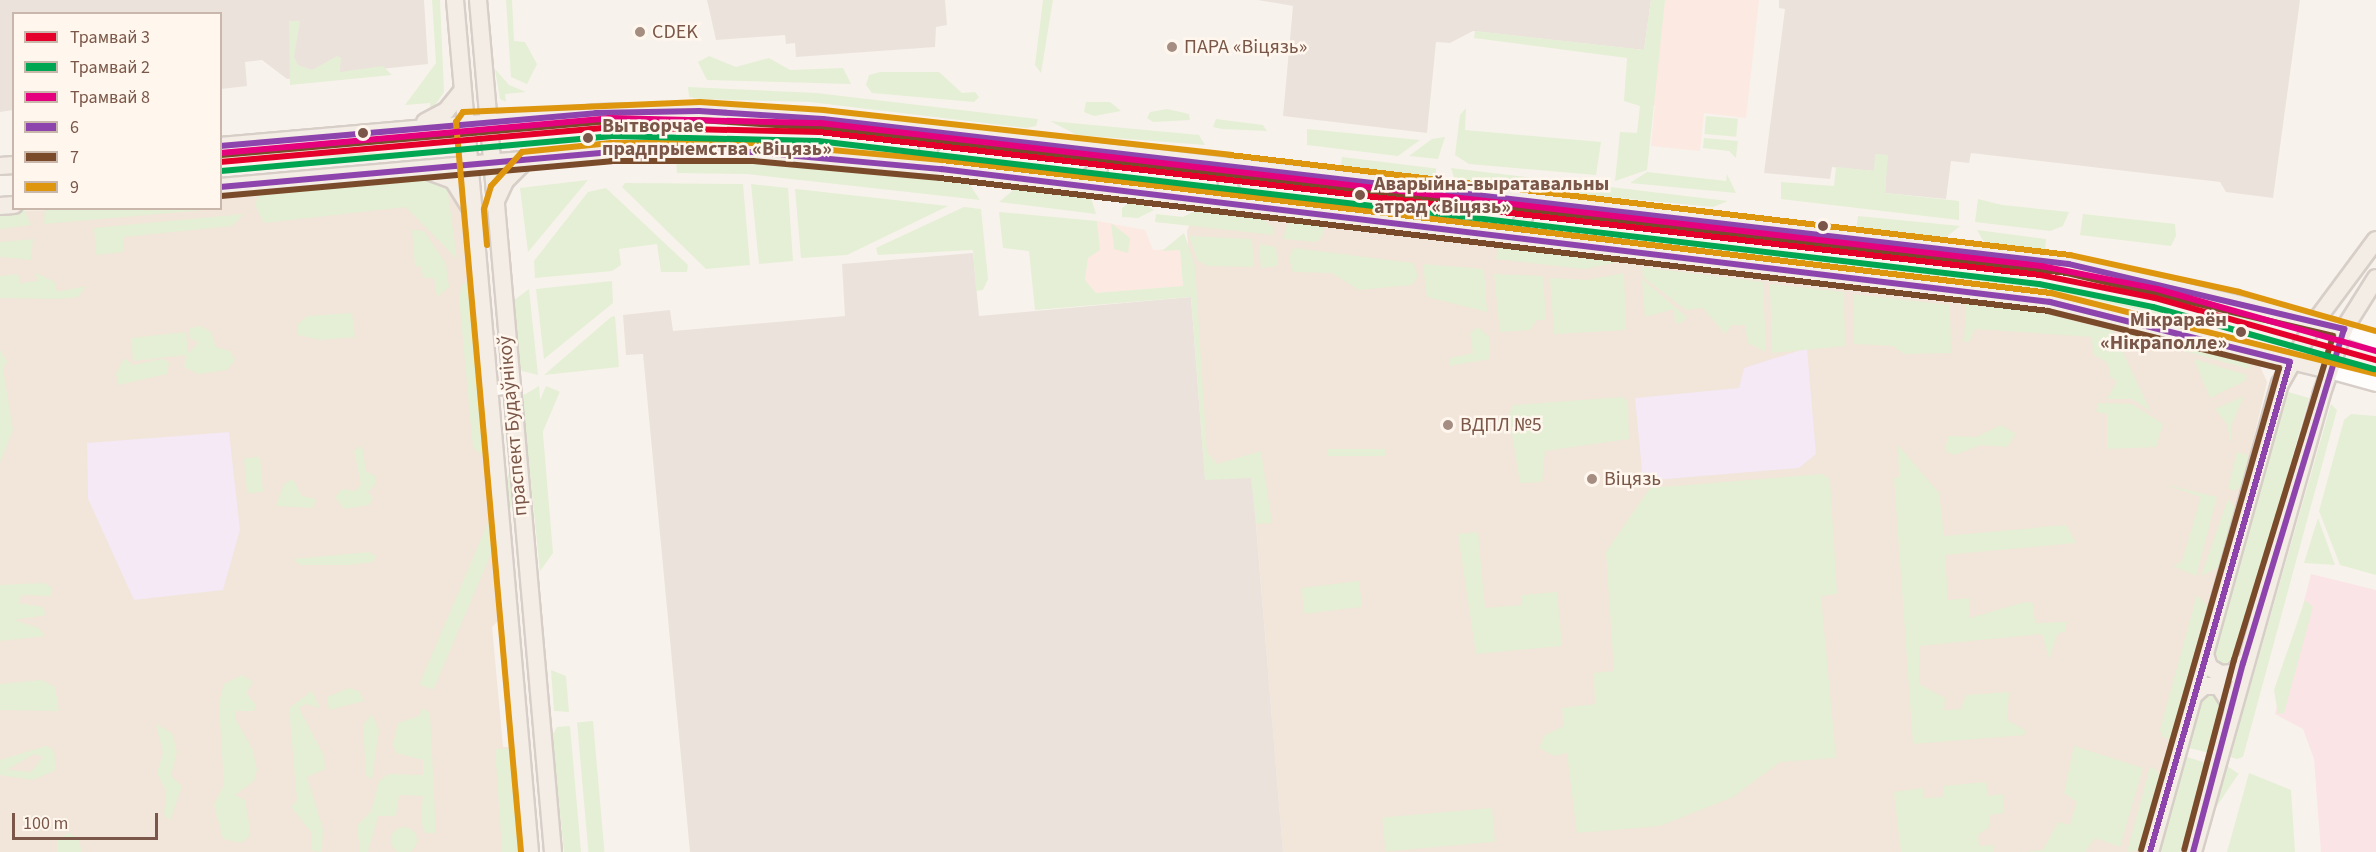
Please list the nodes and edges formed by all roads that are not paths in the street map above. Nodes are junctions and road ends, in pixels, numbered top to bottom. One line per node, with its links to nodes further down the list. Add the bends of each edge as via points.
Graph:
1 (455, 0): 4 (main road, праспект Будаўнікоў)
2 (478, 0): 3 (main road, праспект Будаўнікоў)
3 (484, 87): 5 (main road); 6 (main road, праспект Будаўнікоў)
4 (462, 91): 7 (main road, праспект Будаўнікоў); 8 (main road, via 436,118)
5 (517, 118): 6 (main road); 9 (main road, via 699,111)
6 (486, 120): 7 (main road); 13 (main road, праспект Будаўнікоў)
7 (465, 121): 8 (main road); 14 (main road, праспект Будаўнікоў)
8 (410, 126): 10 (main road)
9 (944, 131): 11 (main road); 17 (main road, via 927,147 930,161)
10 (222, 146)
11 (1086, 148): 15 (main road); 18 (main road, via 1099,168)
12 (526, 160): 13 (main road); 17 (main road, via 692,150); 23 (main road, via 505,181)
13 (489, 162): 14 (main road); 23 (main road, праспект Будаўнікоў)
14 (469, 164): 16 (main road); 24 (main road, праспект Будаўнікоў)
15 (1244, 166): 20 (main road); 22 (main road, via 1227,183)
16 (416, 169): 19 (main road); 24 (main road, via 453,180)
17 (941, 169): 18 (main road)
18 (1082, 185): 22 (main road)
19 (222, 187)
20 (1508, 196): 21 (main road); 25 (main road, via 1520,204 1524,217 1519,230)
21 (1545, 201): 27 (main road, via 1530,218); 29 (main road, via 2068,264)
22 (1238, 205): 25 (main road)
23 (493, 210): 35 (main road, праспект Будаўнікоў)
24 (473, 215): 36 (main road, праспект Будаўнікоў)
25 (1506, 237): 27 (main road)
26 (2376, 240): 29 (main road)
27 (1540, 241): 32 (main road, via 2050,302)
28 (2376, 278): 30 (main road)
29 (2315, 322): 30 (main road); 32 (main road)
30 (2344, 329): 31 (main road); 33 (main road)
31 (2376, 340)
32 (2290, 362): 33 (main road); 39 (main road)
33 (2330, 370): 34 (main road); 40 (main road)
34 (2376, 383)
35 (510, 388): 36 (street); 37 (main road, праспект Будаўнікоў)
36 (489, 391): 38 (main road, праспект Будаўнікоў)
37 (529, 605): 38 (street); 43 (main road, праспект Будаўнікоў)
38 (509, 606): 44 (main road, праспект Будаўнікоў)
39 (2205, 654): 40 (main road, via 2209,667 2220,674 2234,673); 41 (main road)
40 (2243, 663): 42 (main road)
41 (2194, 695): 42 (main road, via 2204,686 2219,686); 47 (main road)
42 (2231, 705): 48 (main road)
43 (540, 719): 44 (street); 46 (main road, праспект Будаўнікоў)
44 (519, 721): 45 (main road, праспект Будаўнікоў)
45 (530, 852)
46 (553, 852)
47 (2150, 852)
48 (2193, 852)

